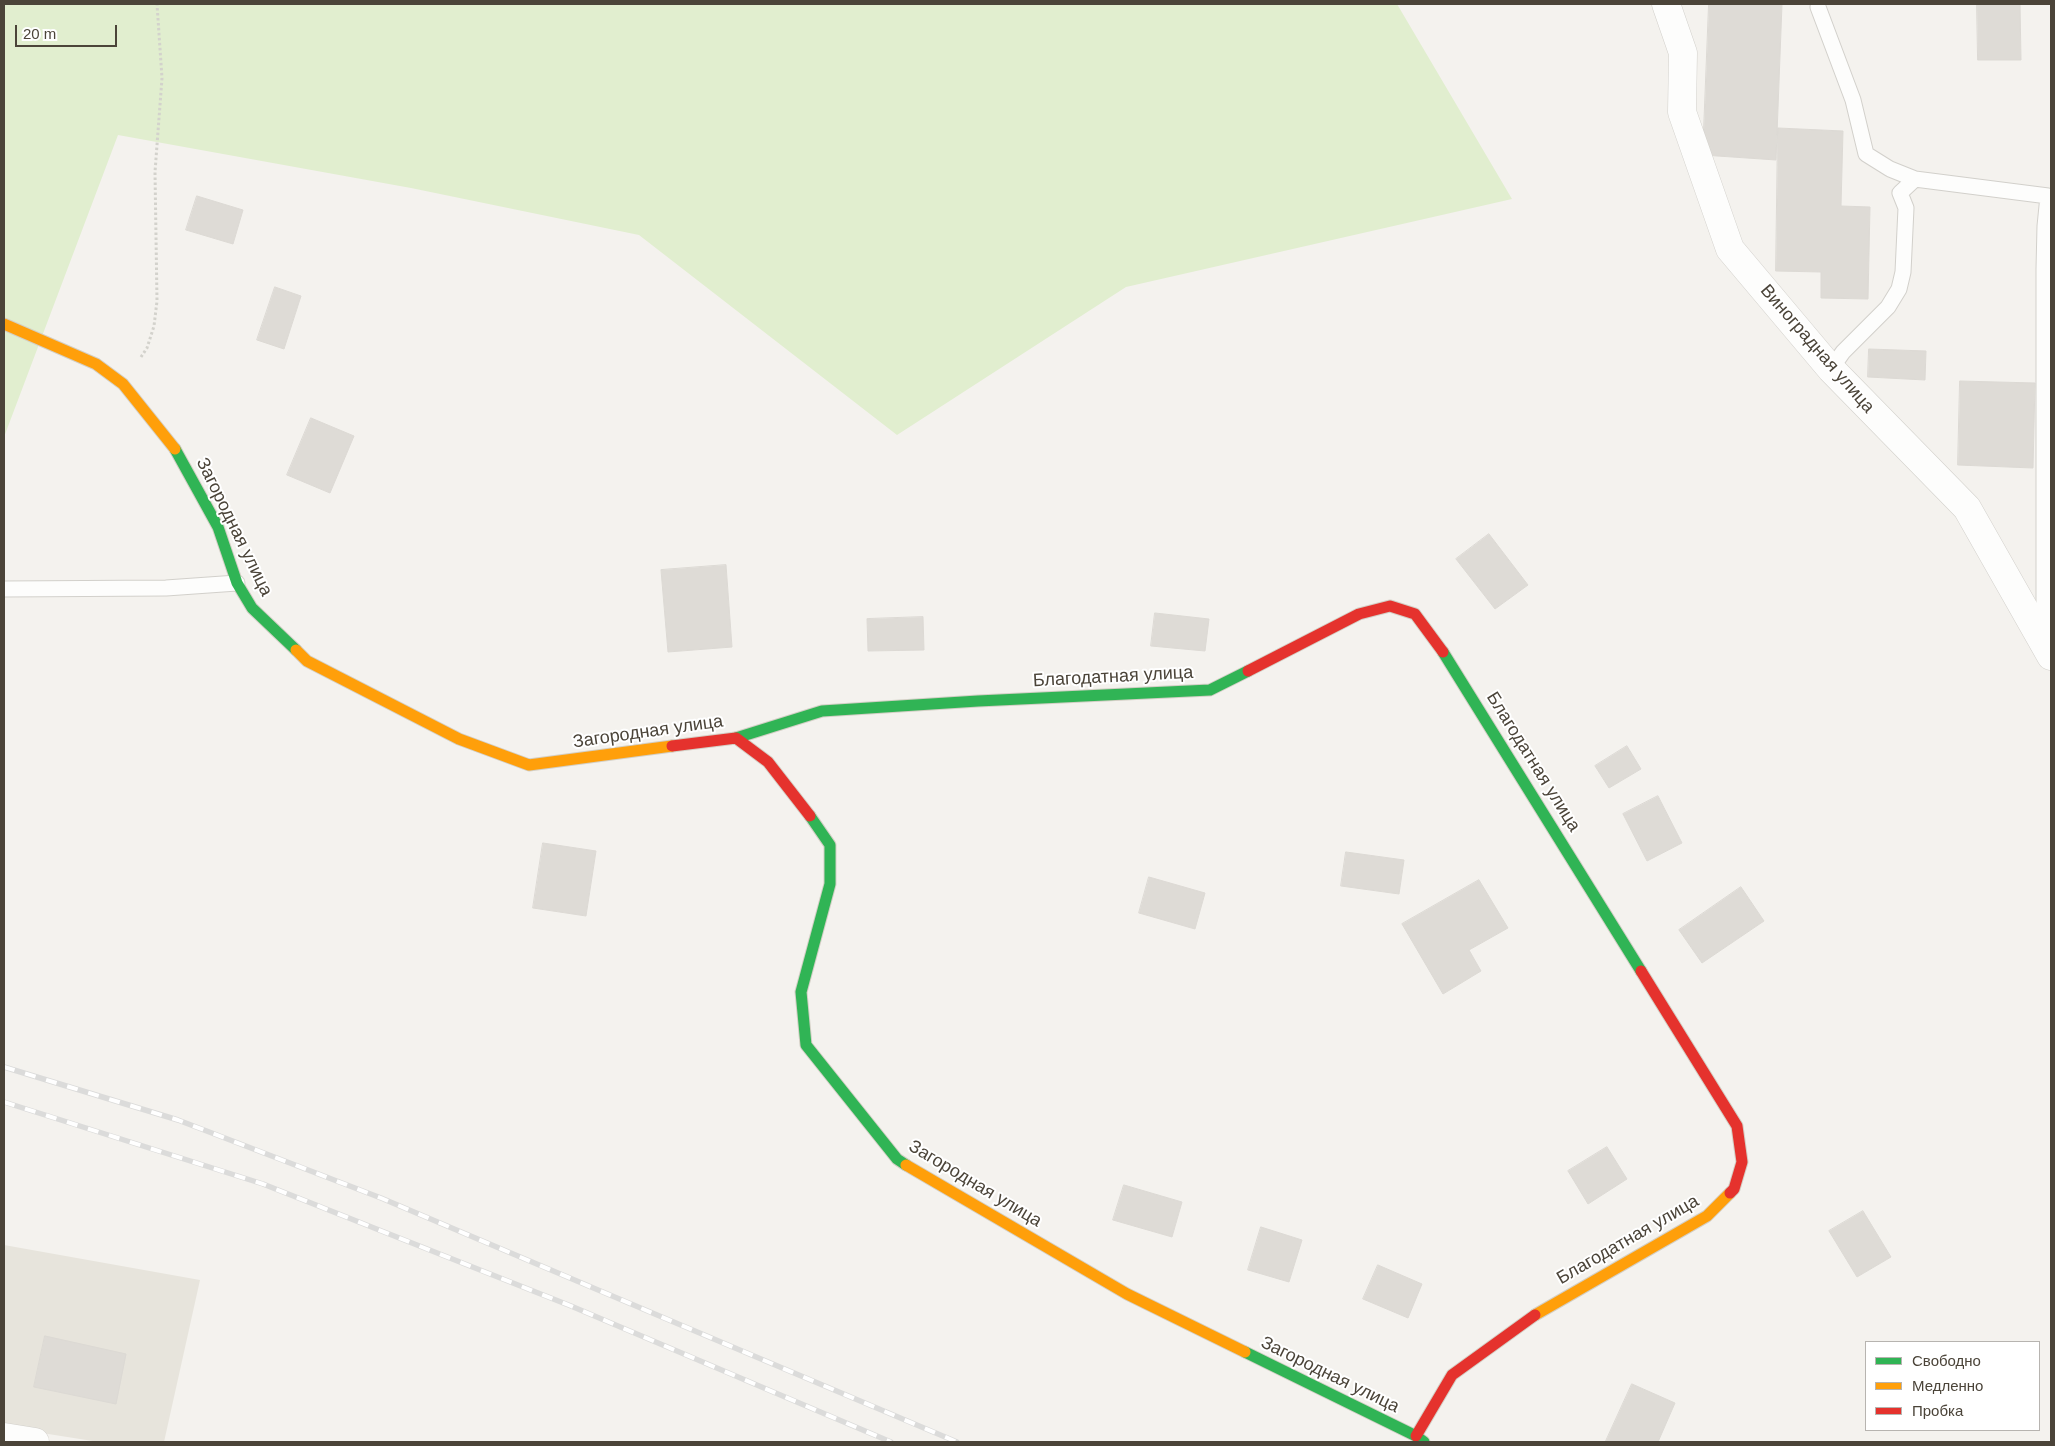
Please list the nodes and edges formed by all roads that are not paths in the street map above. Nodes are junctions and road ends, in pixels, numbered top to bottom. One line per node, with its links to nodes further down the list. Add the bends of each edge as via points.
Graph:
1 (1666, 4): 6 (street, Виноградная улица, via 1683,53 1682,112 1730,249)
2 (1818, 7): 3 (lane, via 1853,100 1866,154)
3 (1915, 179): 4 (lane); 6 (lane, via 1900,193 1906,208 1903,272 1899,289 1888,307 1843,352)
4 (2050, 195): 9 (lane, via 2044,269)
5 (4, 324): 7 (street, Загородная улица, via 96,364 123,384 176,450 218,527)
6 (1831, 369): 9 (street, Виноградная улица, via 1967,508)
7 (237, 583): 8 (lane, via 166,588); 10 (street, Загородная улица, via 252,608 307,661 459,739 529,765)
8 (4, 589)
9 (2048, 649)
10 (736, 738): 12 (street, Загородная улица, via 768,762 830,845 830,884 801,992 806,1045 897,1159 1127,1294); 12 (street, Благодатная улица, via 822,711 1210,690 1359,614 1390,606 1415,614 1446,655 1737,1126 1742,1162 1734,1189 1707,1216 1529,1318 1452,1375)
11 (4, 1437): 13 (street)
12 (1420, 1439)
13 (35, 1442)

